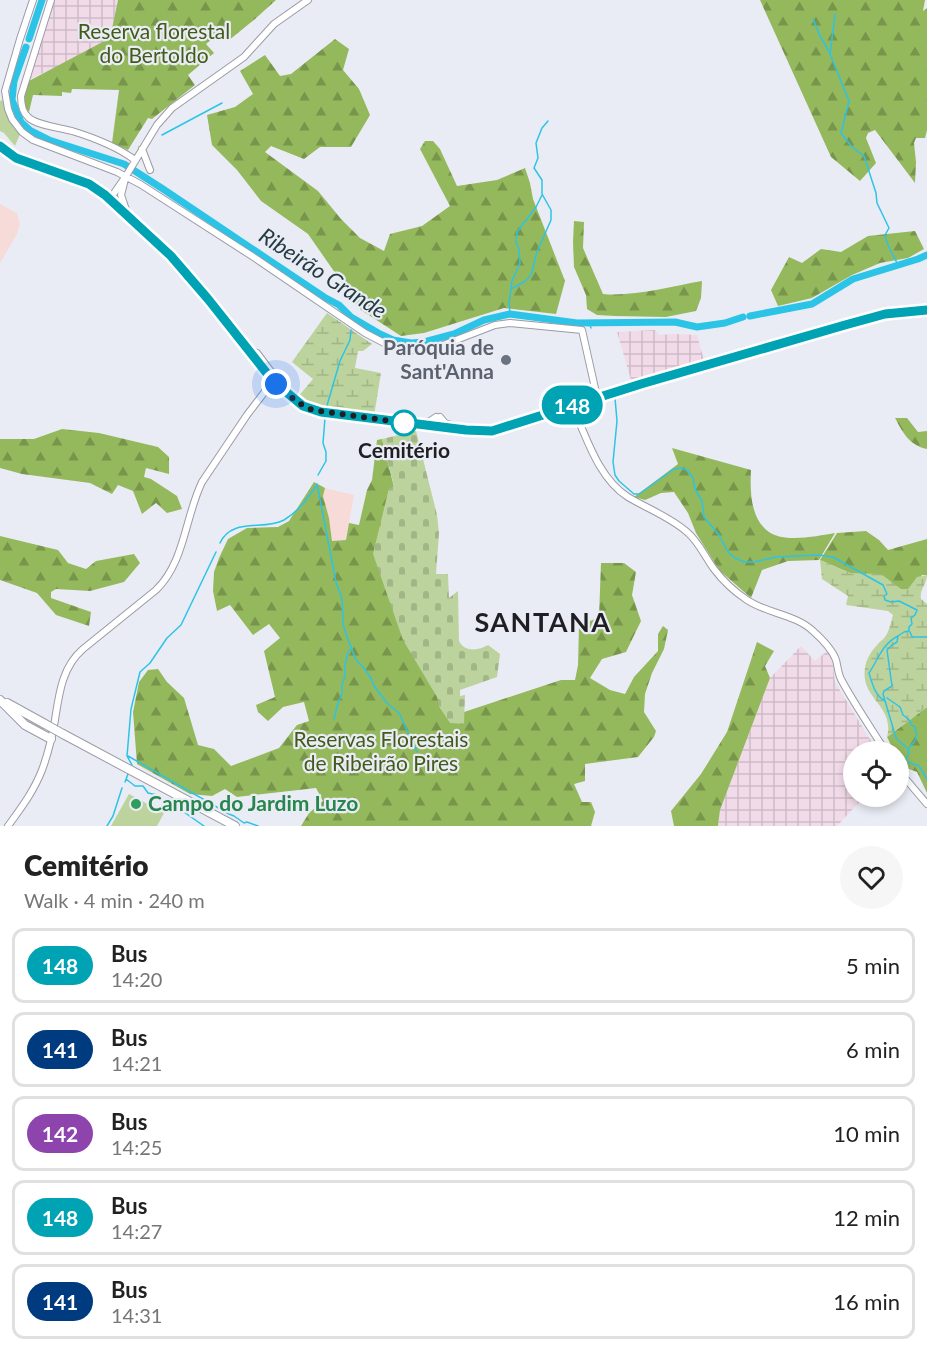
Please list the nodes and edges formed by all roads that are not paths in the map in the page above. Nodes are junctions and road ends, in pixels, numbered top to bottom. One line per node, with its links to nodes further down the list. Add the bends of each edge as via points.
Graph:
1 (33, 0): 4 (street)
2 (51, 0): 7 (street, via 21,96 24,113 30,120 86,136)
3 (308, 0): 6 (street, via 274,24 244,57 172,108)
4 (3, 97): 8 (street, via 12,119 33,140)
5 (0, 146): 10 (street, via 19,159 89,184)
6 (142, 149): 7 (street); 8 (street); 9 (street)
7 (127, 154): 8 (street)
8 (130, 168): 10 (street); 11 (street, via 122,195); 14 (street, via 218,233 390,346 412,350 438,347 510,323 582,330)
9 (150, 170)
10 (110, 199): 11 (street)
11 (128, 216): 13 (street, via 183,264)
12 (927, 312): 14 (street, via 885,314)
13 (275, 379): 16 (street, via 297,402 312,410); 19 (street, via 202,482 166,580 73,660 60,686)
14 (597, 397): 15 (street)
15 (572, 405): 17 (street, via 492,431); 20 (street, via 604,475 612,484 688,533 718,574 747,600 800,622 825,643 835,657 842,681)
16 (424, 425): 17 (street); 17 (street, via 438,417)
17 (466, 430)
18 (0, 699): 19 (highway, via 25,725); 24 (highway, bridge)
19 (51, 739): 23 (street, via 36,785)
20 (879, 741)
21 (909, 783): 22 (street)
22 (927, 804)
23 (9, 826)
24 (235, 826)

